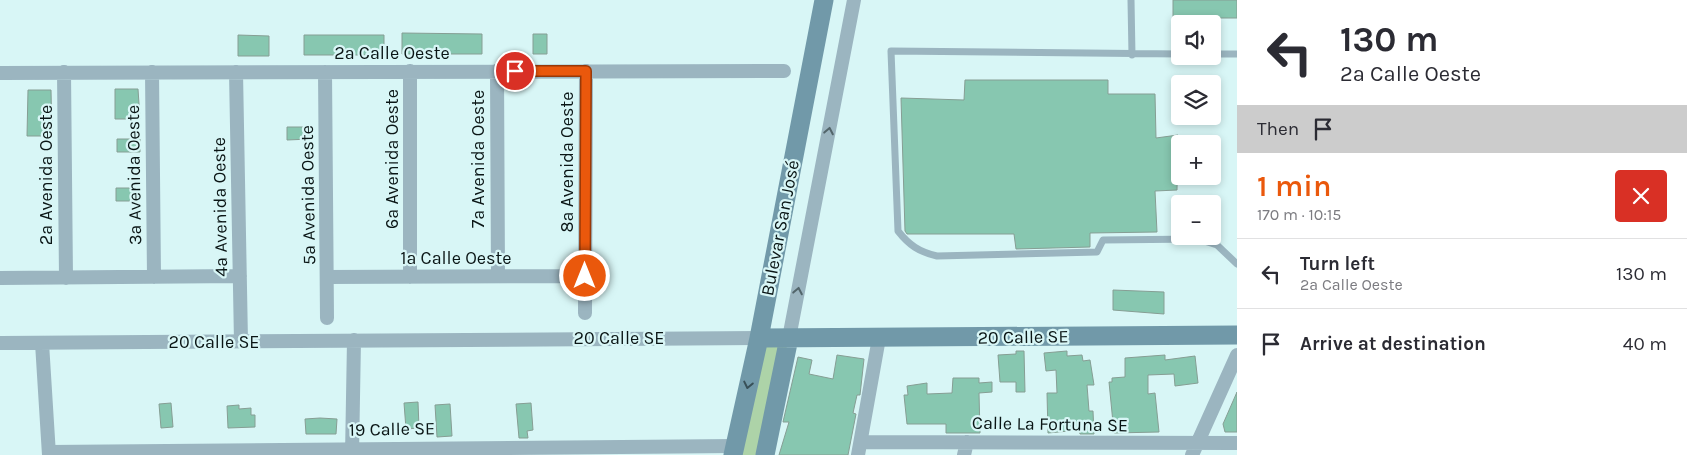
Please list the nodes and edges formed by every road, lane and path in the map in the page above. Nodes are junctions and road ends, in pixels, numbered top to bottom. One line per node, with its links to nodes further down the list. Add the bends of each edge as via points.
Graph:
1 (824, 0): 29 (street, Bulevar San José)
2 (854, 0): 30 (street, Bulevar San José, one-way to 2)
3 (1131, 0): 7 (lane)
4 (1171, 54): 7 (lane)
5 (1221, 54): 6 (lane)
6 (1237, 54)
7 (1132, 55): 17 (lane, via 891,52 898,231 907,243 937,256 1097,252 1103,240 1190,238 1217,246)
8 (497, 71): 9 (street, 2a Calle Oeste); 15 (street, 2a Calle Oeste); 19 (street, 7a Avenida Oeste)
9 (586, 71): 10 (street, 2a Calle Oeste); 20 (street, 8a Avenida Oeste)
10 (784, 71)
11 (64, 72): 12 (street, 2a Calle Oeste); 16 (street, 2a Calle Oeste); 25 (street, 2a Avenida Oeste)
12 (152, 72): 13 (street, 2a Calle Oeste); 21 (street, 3a Avenida Oeste)
13 (236, 72): 14 (street, 2a Calle Oeste); 18 (street, 4a Avenida Oeste)
14 (325, 72): 15 (street, 2a Calle Oeste); 22 (street, 5a Avenida Oeste)
15 (410, 72): 23 (street, 6a Avenida Oeste)
16 (0, 73)
17 (1237, 264)
18 (240, 276): 21 (street); 34 (street, 4a Avenida Oeste)
19 (498, 276): 20 (street, 1a Calle Oeste); 23 (street, 1a Calle Oeste)
20 (585, 276): 26 (street, 8a Avenida Oeste)
21 (154, 277): 25 (street)
22 (327, 277): 23 (street, 1a Calle Oeste); 27 (street, 5a Avenida Oeste)
23 (410, 277)
24 (0, 278): 25 (street)
25 (66, 278)
26 (585, 313)
27 (327, 318)
28 (1237, 334): 31 (street, 20 Calle SE)
29 (759, 338): 30 (street, 20 Calle SE); 32 (street, 20 Calle SE); 41 (street, Bulevar San José, one-way to 41)
30 (789, 338): 31 (street, 20 Calle SE); 48 (street, Bulevar San José)
31 (879, 338): 39 (street)
32 (354, 340): 34 (street, 20 Calle SE); 46 (street)
33 (42, 342): 34 (street, 20 Calle SE); 35 (street, 20 Calle SE); 47 (street)
34 (241, 342)
35 (0, 343)
36 (1237, 355): 42 (street)
37 (1237, 443): 42 (street, Calle La Fortuna SE)
38 (966, 448): 39 (street, Calle La Fortuna SE); 40 (street, Calle La Fortuna SE)
39 (860, 449)
40 (1079, 449): 42 (street, Calle La Fortuna SE)
41 (734, 450): 43 (street, 19 Calle SE)
42 (1194, 450)
43 (457, 451): 46 (street, 19 Calle SE)
44 (150, 452): 45 (street, 19 Calle SE); 47 (street, 19 Calle SE)
45 (254, 452): 46 (street, 19 Calle SE)
46 (352, 452)
47 (49, 454)
48 (765, 455)

